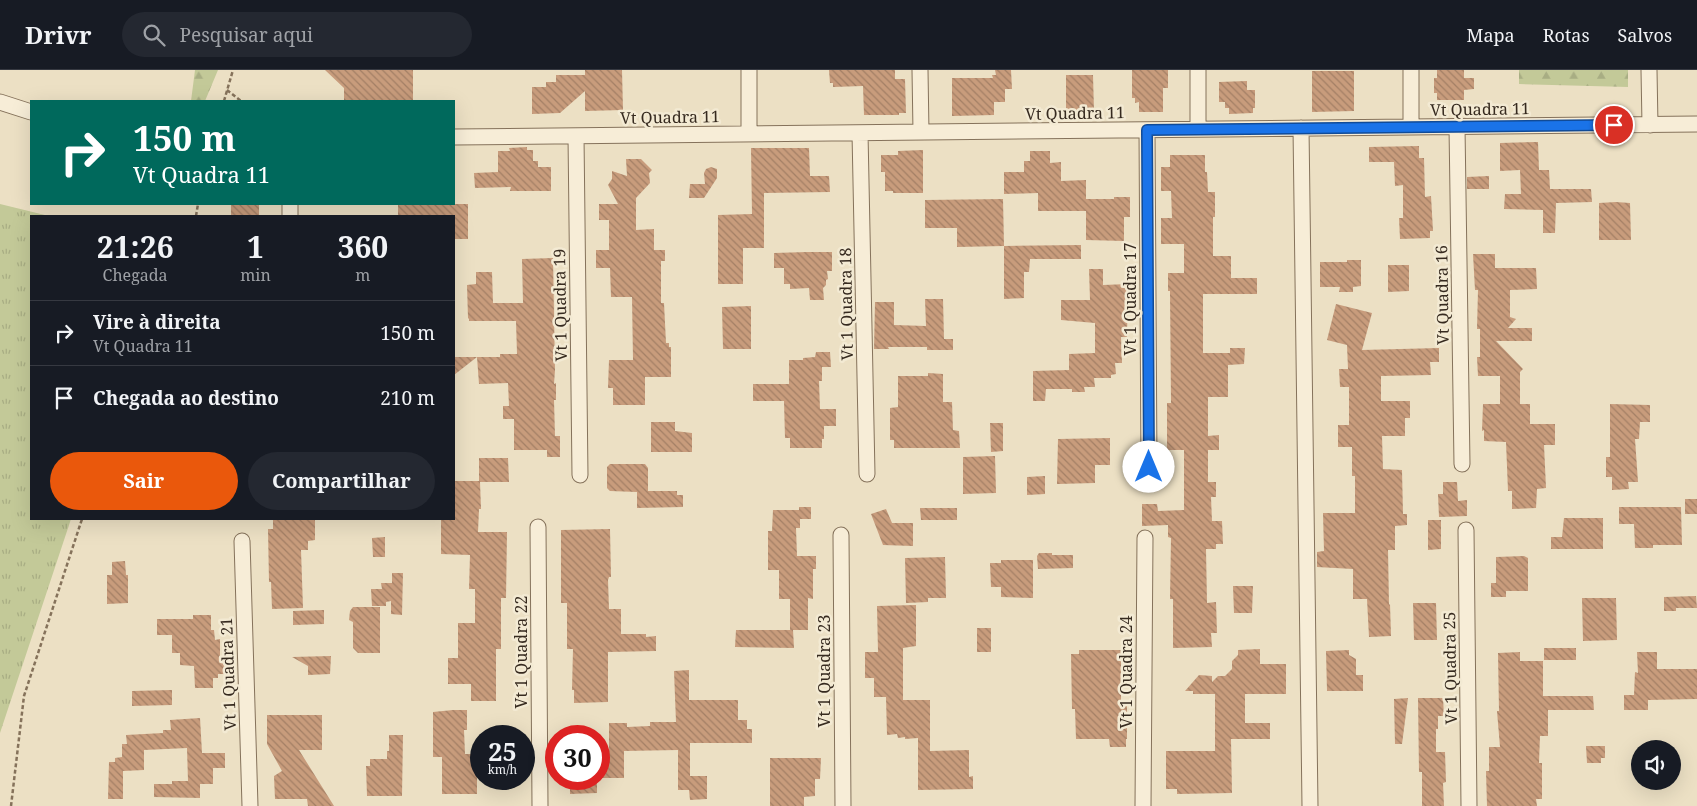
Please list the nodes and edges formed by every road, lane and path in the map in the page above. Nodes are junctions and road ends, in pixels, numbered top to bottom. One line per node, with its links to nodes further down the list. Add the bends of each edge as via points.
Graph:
1 (232, 70): 7 (path)
2 (749, 70): 21 (street)
3 (920, 70): 19 (street)
4 (1198, 70): 18 (street)
5 (1411, 70): 14 (street)
6 (1650, 70): 13 (street)
7 (227, 90): 8 (path); 9 (path)
8 (224, 100)
9 (240, 100)
10 (0, 102): 11 (street)
11 (30, 112)
12 (1697, 124): 13 (street, Vt Quadra 11)
13 (1650, 125): 15 (street, Vt Quadra 11)
14 (1411, 127): 15 (street, Vt Quadra 11); 16 (street, Vt Quadra 11)
15 (1457, 127): 24 (street, Vt Quadra 16)
16 (1301, 128): 18 (street, Vt Quadra 11); 39 (street)
17 (1147, 130): 18 (street, Vt Quadra 11); 19 (street, Vt Quadra 11); 25 (street, Vt 1 Quadra 17)
18 (1198, 130)
19 (921, 132): 20 (street, Vt Quadra 11)
20 (860, 133): 21 (street, Vt Quadra 11); 27 (street, Vt 1 Quadra 18)
21 (749, 134): 22 (street, Vt Quadra 11)
22 (576, 136): 23 (street, Vt Quadra 11); 26 (street, Vt 1 Quadra 19)
23 (455, 137)
24 (1462, 464)
25 (1149, 467)
26 (580, 474)
27 (867, 474)
28 (82, 520): 34 (path, via 24,696)
29 (538, 527): 36 (street, Vt 1 Quadra 22)
30 (1466, 530): 40 (street, Vt 1 Quadra 25)
31 (841, 535): 37 (street, Vt 1 Quadra 23)
32 (1145, 538): 38 (street, Vt 1 Quadra 24)
33 (242, 541): 35 (street, Vt 1 Quadra 21)
34 (11, 806)
35 (250, 806)
36 (540, 806)
37 (842, 806)
38 (1143, 806)
39 (1310, 806)
40 (1470, 806)

